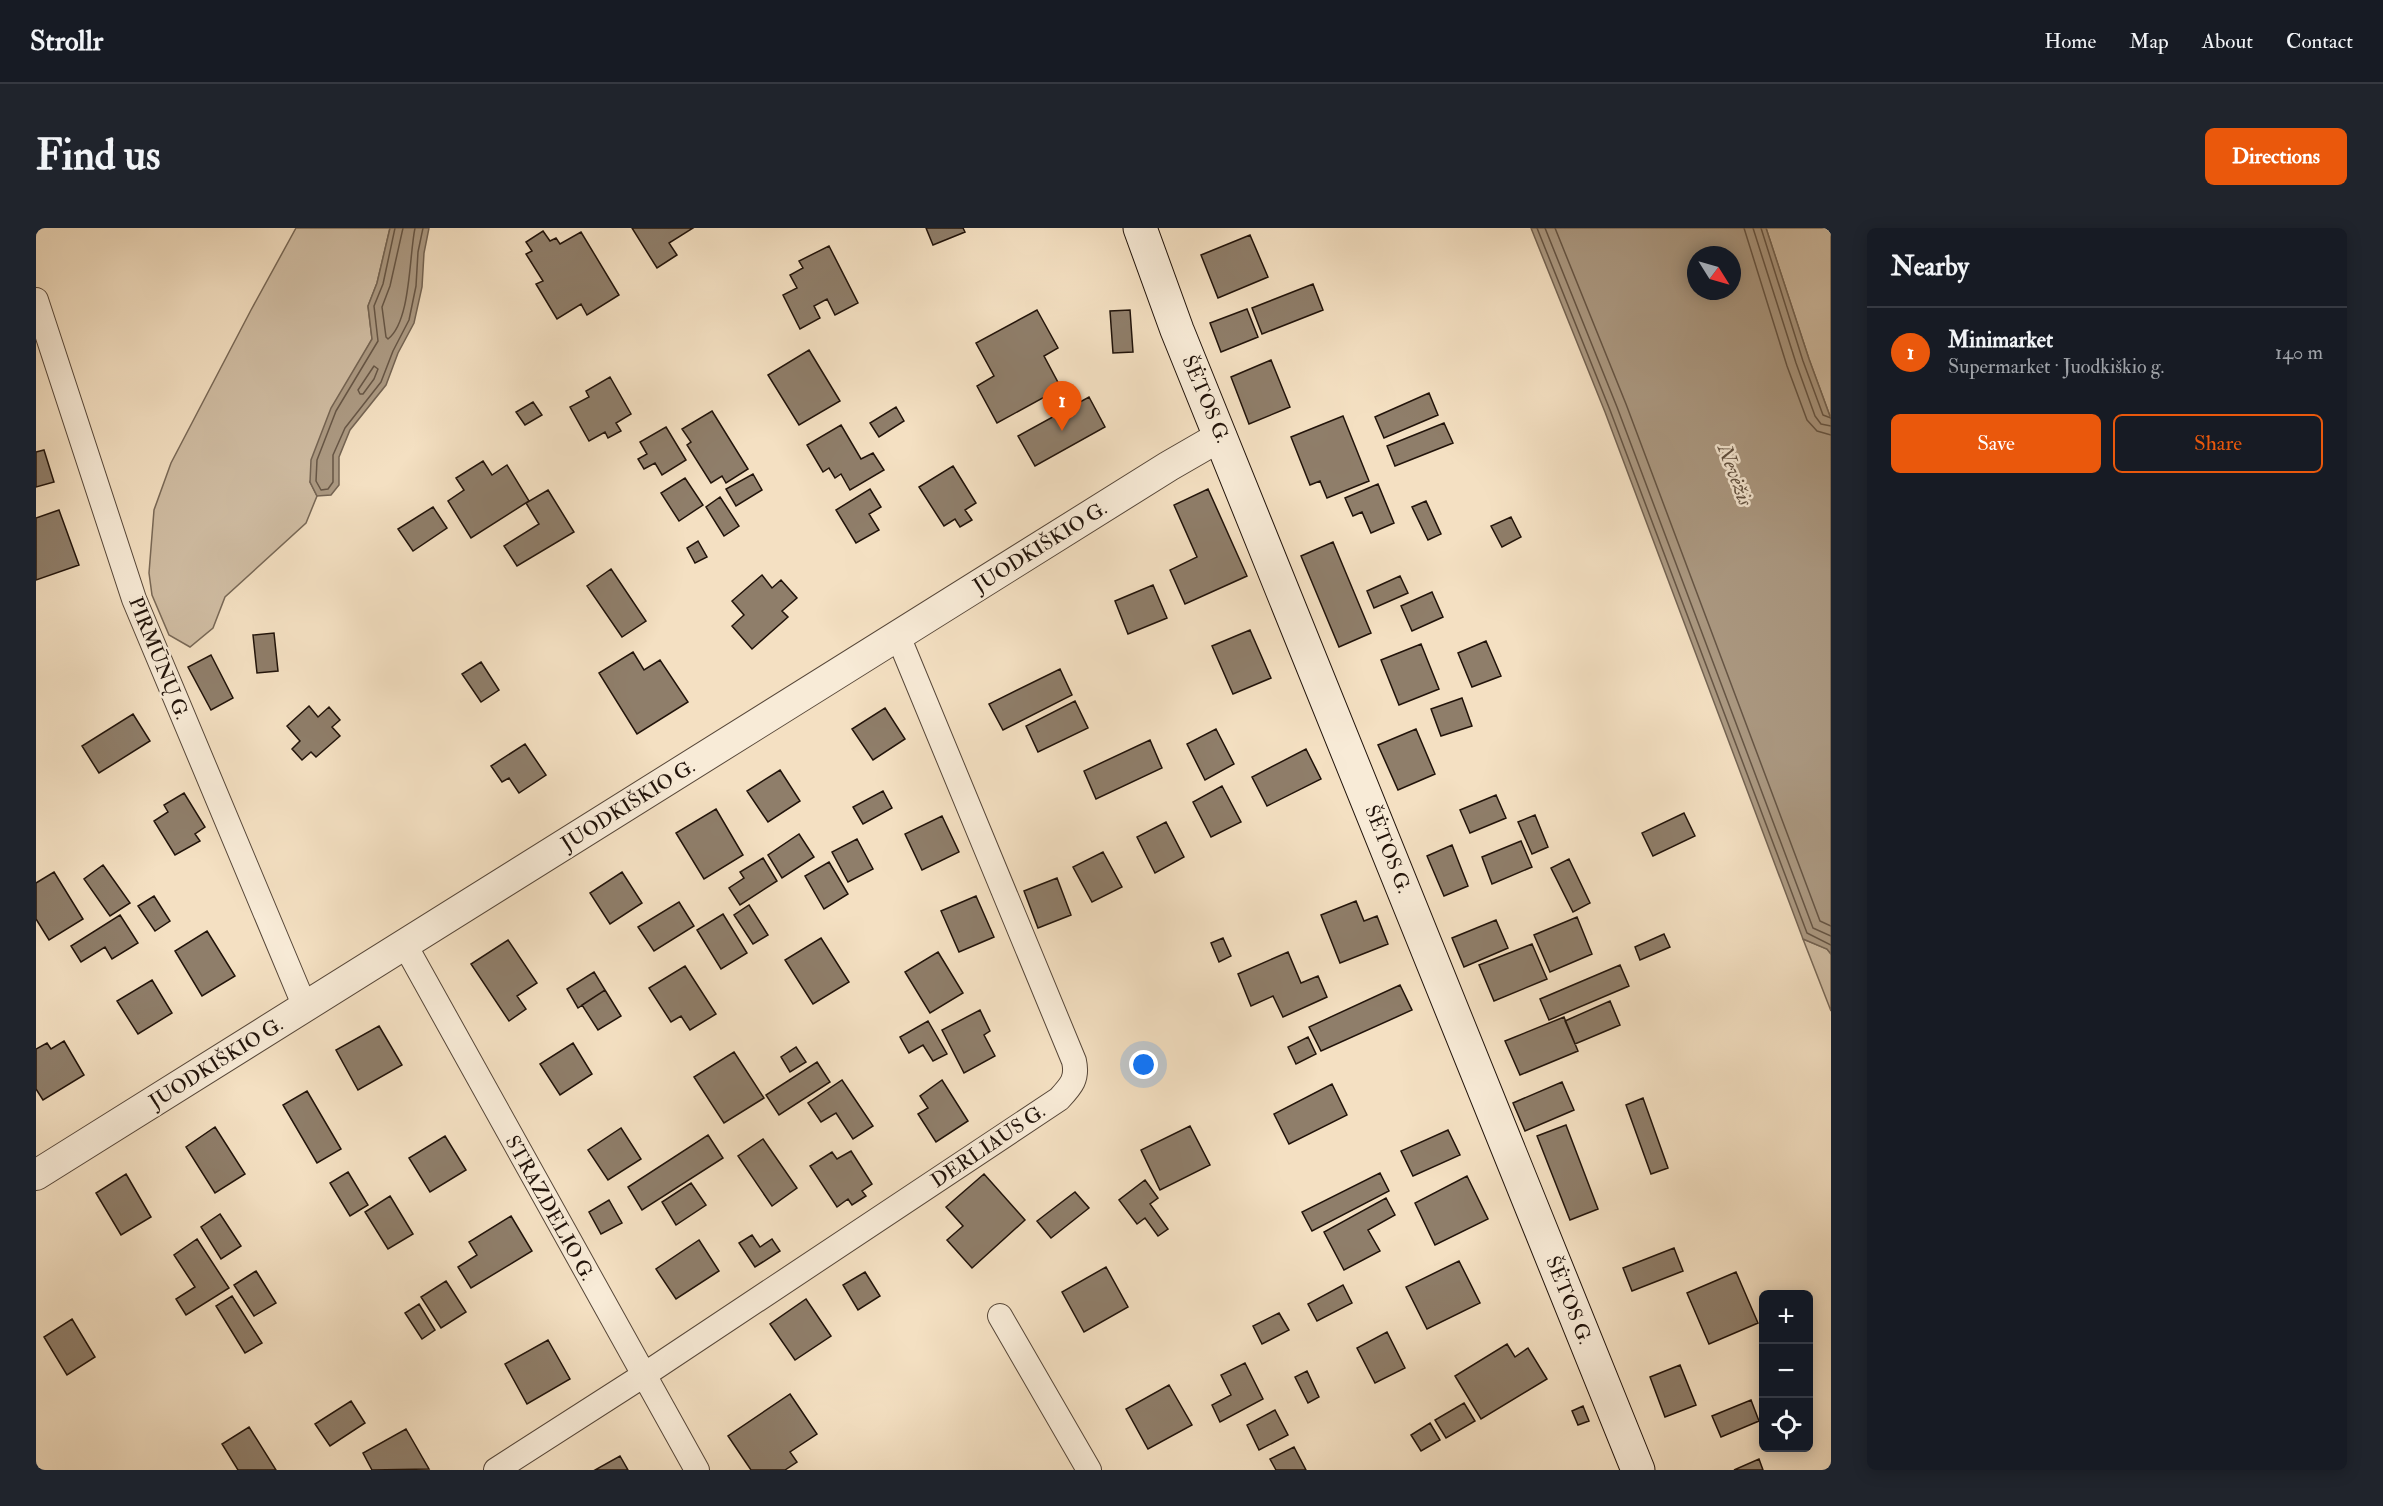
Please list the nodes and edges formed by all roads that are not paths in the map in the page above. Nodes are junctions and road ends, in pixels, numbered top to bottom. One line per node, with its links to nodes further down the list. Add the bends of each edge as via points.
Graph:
1 (1140, 228): 3 (main road, ŠĖTOS G.)
2 (36, 300): 6 (street, PIRMŪNŲ G., via 134,599)
3 (1221, 436): 4 (street, JUODKIŠKIO G.); 13 (main road, ŠĖTOS G.)
4 (898, 636): 5 (street, JUODKIŠKIO G.); 9 (street, DERLIAUS G., via 1077,1074 1059,1099)
5 (405, 945): 6 (street, JUODKIŠKIO G.); 9 (street, STRAZDELIO G.)
6 (305, 1007): 7 (street, JUODKIŠKIO G.)
7 (36, 1175)
8 (1000, 1316): 12 (street)
9 (644, 1375): 10 (street, DERLIAUS G.); 11 (street, STRAZDELIO G.)
10 (496, 1470)
11 (697, 1470)
12 (1089, 1470)
13 (1638, 1470)

